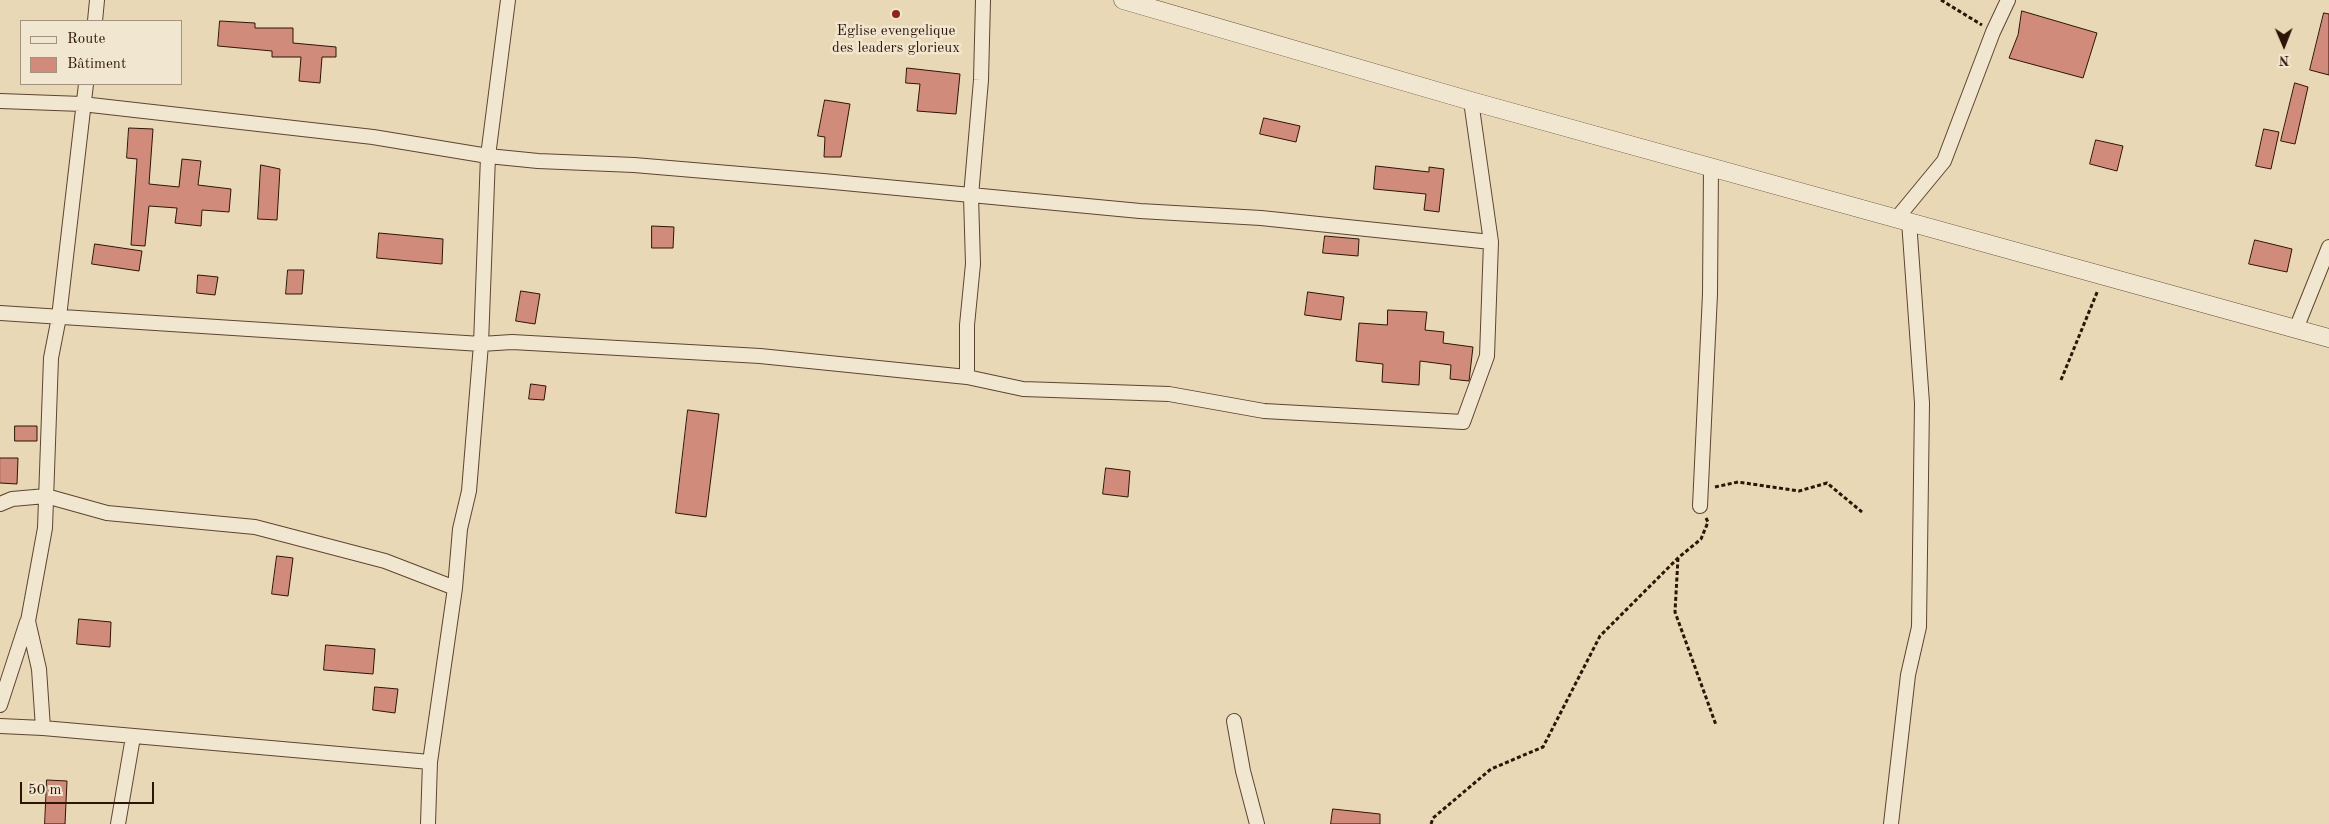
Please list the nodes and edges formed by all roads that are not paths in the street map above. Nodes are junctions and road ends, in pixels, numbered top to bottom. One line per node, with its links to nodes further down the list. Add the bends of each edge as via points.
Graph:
1 (98, 0): 6 (street)
2 (508, 0): 11 (street)
3 (983, 0): 13 (street, via 981,80)
4 (1123, 0): 9 (street)
5 (2008, 0): 14 (street, via 1944,161)
6 (95, 20)
7 (86, 85): 10 (street)
8 (0, 101): 10 (street)
9 (1471, 101): 12 (street); 15 (street)
10 (82, 104): 11 (street, via 373,137); 18 (street)
11 (488, 156): 13 (street, via 644,166); 21 (street)
12 (1712, 167): 14 (street); 25 (street)
13 (971, 196): 15 (street, via 1261,218); 22 (street, via 973,264)
14 (1903, 220): 19 (street); 37 (street, via 1922,404 1919,628 1908,675)
15 (1491, 242): 22 (street, via 1487,356 1463,422 1264,411 1169,394 1023,389)
16 (2329, 247): 19 (street)
17 (0, 313): 18 (street)
18 (59, 317): 21 (street); 23 (street, via 51,358)
19 (2296, 329): 20 (street)
20 (2329, 338)
21 (481, 344): 22 (street, via 512,342 760,356); 26 (street, via 468,491 460,529)
22 (968, 377)
23 (46, 496): 24 (street, via 12,499); 26 (street, via 107,513 255,527 385,561); 27 (street, via 45,528)
24 (0, 504)
25 (1700, 506)
26 (455, 588): 33 (street)
27 (28, 621): 28 (street); 31 (street, via 39,670)
28 (0, 705)
29 (1234, 721): 36 (street)
30 (0, 726): 31 (street)
31 (43, 728): 32 (street)
32 (133, 737): 33 (street); 34 (street)
33 (430, 762): 35 (street)
34 (118, 824)
35 (428, 824)
36 (1257, 824)
37 (1891, 824)

